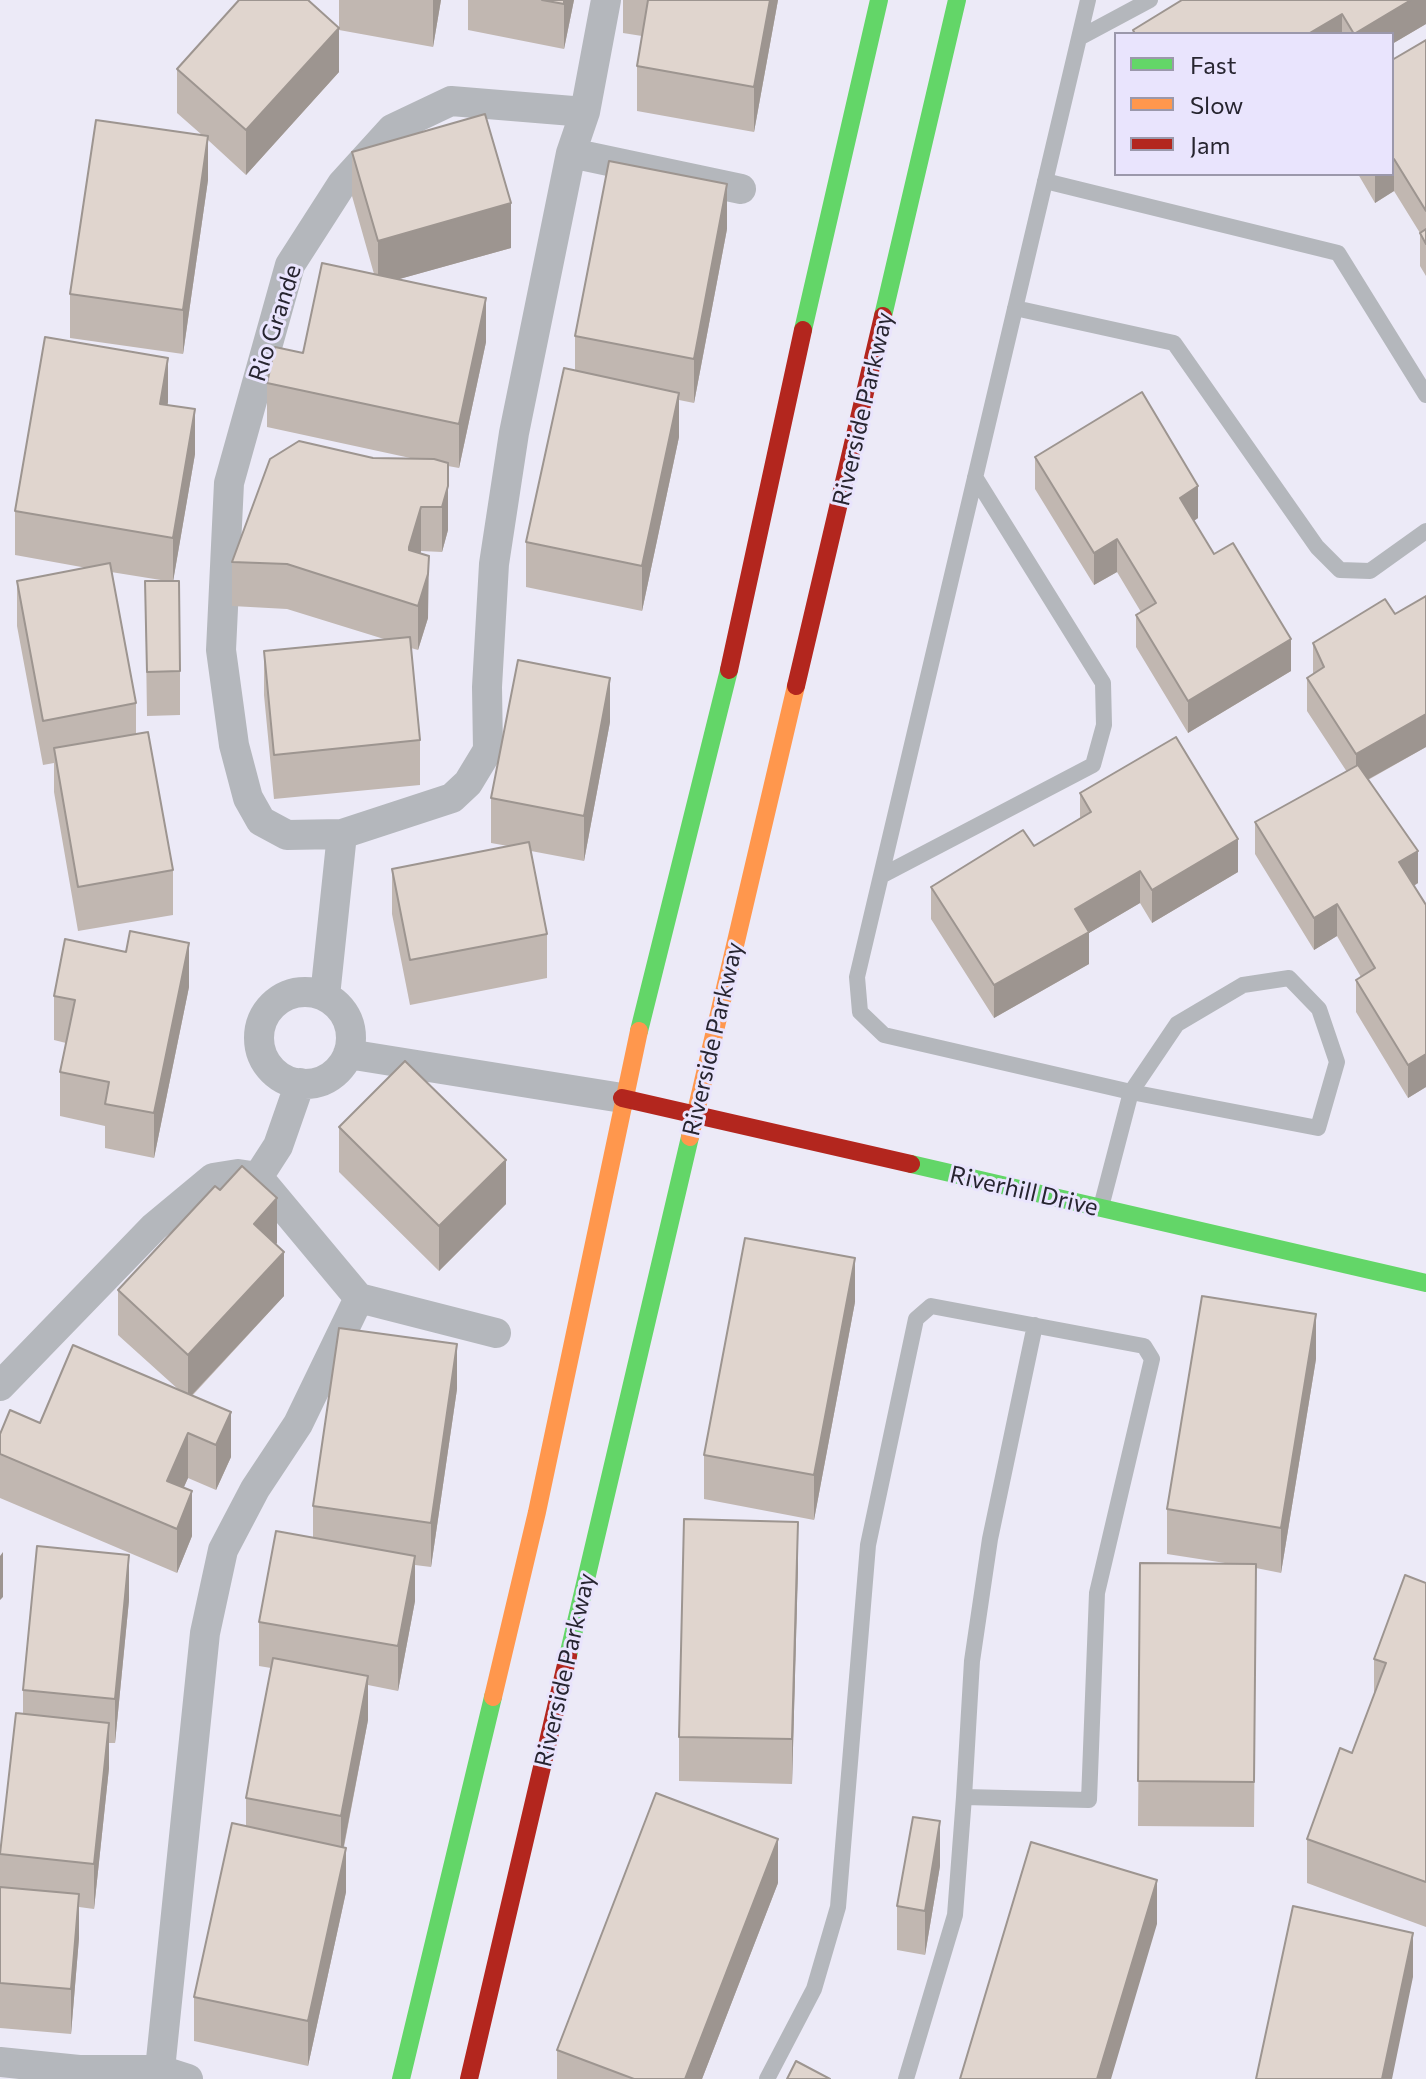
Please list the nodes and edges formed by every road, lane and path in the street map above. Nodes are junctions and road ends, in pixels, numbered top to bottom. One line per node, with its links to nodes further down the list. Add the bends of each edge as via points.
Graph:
1 (606, 0): 7 (street, Rio Grande)
2 (879, 0): 21 (street, via 741,621)
3 (957, 0): 22 (street, Riverside Parkway)
4 (1088, 0): 6 (lane)
5 (1150, 0): 6 (lane)
6 (1079, 38): 9 (lane)
7 (585, 112): 8 (street, Rio Grande); 15 (street, Rio Grande, via 451,101 392,129 342,184 290,265 229,483 221,650 234,745 248,798 261,821 287,835)
8 (571, 153): 10 (street); 15 (street, Rio Grande, via 496,549 488,750 452,798)
9 (1045, 181): 11 (lane); 12 (lane, via 1338,253)
10 (741, 189)
11 (1015, 308): 13 (lane); 14 (lane, via 1174,343 1317,547 1340,570 1370,571)
12 (1426, 395)
13 (975, 477): 16 (lane); 16 (lane, via 1103,683 1104,725 1093,765)
14 (1426, 531)
15 (342, 834): 17 (street)
16 (881, 876): 20 (lane, via 857,977 860,1012 884,1035)
17 (325, 996): 18 (street, via 348,1020); 19 (street, via 308,992 282,998 263,1017 258,1034 269,1067)
18 (348, 1054): 19 (street, via 329,1076); 21 (street)
19 (300, 1083): 23 (street, via 278,1146)
20 (1131, 1092): 20 (lane, via 1177,1024 1243,985 1289,978 1319,1009 1337,1062 1318,1128); 24 (lane)
21 (622, 1098): 22 (street, Riverhill Drive); 33 (street, via 537,1512)
22 (695, 1116): 24 (street, Riverhill Drive); 34 (street, Riverside Parkway)
23 (258, 1177): 26 (street); 29 (street, via 213,1178 154,1227)
24 (1100, 1208): 25 (street, Riverhill Drive)
25 (1426, 1283)
26 (359, 1298): 28 (street); 32 (street, via 298,1424 223,1550 205,1633)
27 (1035, 1325): 30 (lane, via 990,1539 972,1661); 30 (lane, via 1144,1346 1152,1359 1097,1593 1089,1800); 35 (lane, via 931,1306 916,1319 868,1545 838,1907 814,1989)
28 (496, 1333)
29 (0, 1386)
30 (964, 1797): 36 (lane, via 955,1915)
31 (0, 2062): 32 (street)
32 (169, 2076)
33 (401, 2079)
34 (469, 2079)
35 (767, 2079)
36 (906, 2079)

